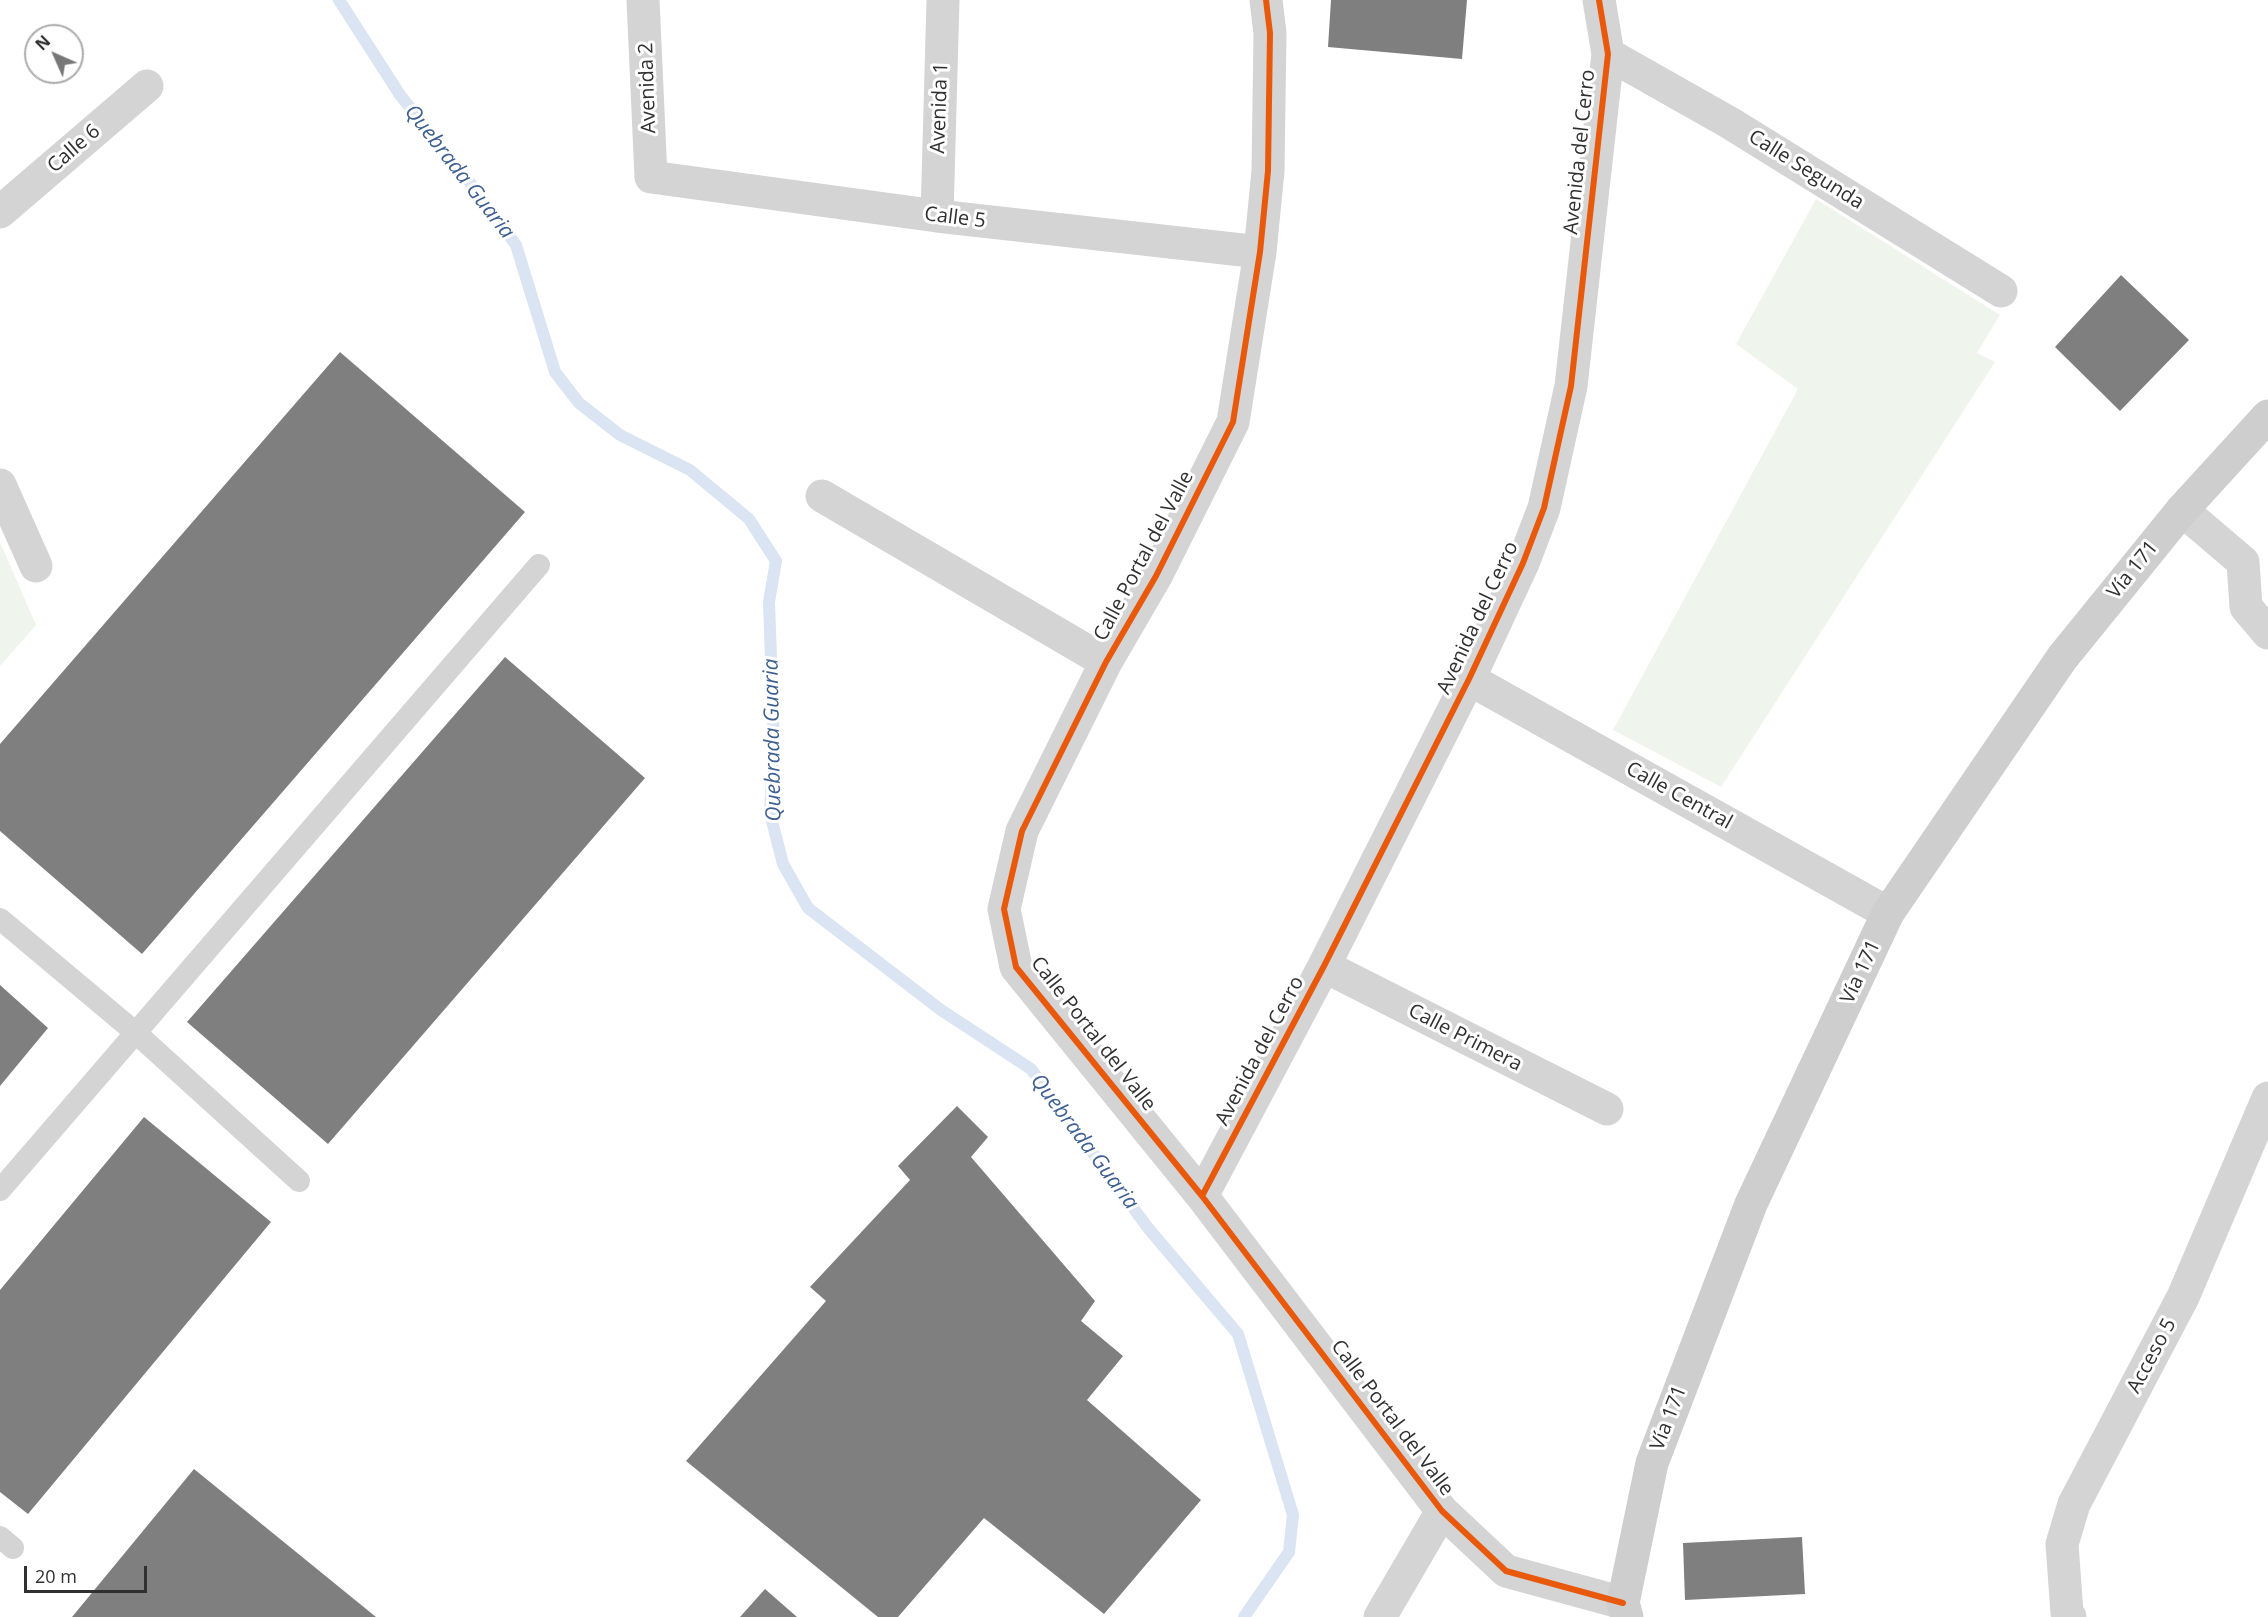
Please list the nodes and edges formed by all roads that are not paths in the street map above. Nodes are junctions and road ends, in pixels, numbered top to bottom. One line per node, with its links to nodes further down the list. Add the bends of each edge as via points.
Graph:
1 (643, 0): 7 (street, Avenida 2)
2 (943, 0): 9 (street, Avenida 1)
3 (1266, 0): 10 (street, Calle Portal del Valle, via 1270,33 1268,171)
4 (1599, 0): 5 (street, Avenida del Cerro)
5 (1608, 54): 11 (street, Calle Segunda, via 1730,123); 21 (street, Avenida del Cerro, via 1571,386 1547,497 1523,563)
6 (147, 86): 8 (street, Calle 6)
7 (651, 177): 9 (street, Calle 5)
8 (0, 212)
9 (937, 216): 10 (street, Calle 5)
10 (1260, 252): 20 (street, Calle Portal del Valle, via 1233,422 1156,576)
11 (2001, 291)
12 (2268, 416): 15 (main road, Vía 171)
13 (0, 485): 18 (street)
14 (822, 496): 20 (street)
15 (2182, 510): 16 (street); 22 (main road, Vía 171, via 2062,658)
16 (2256, 561): 19 (street, via 2246,607)
17 (539, 565): 25 (lane)
18 (36, 566)
19 (2268, 633)
20 (1106, 662): 30 (street, Calle Portal del Valle, via 1022,831 1004,909 1016,967)
21 (1469, 679): 22 (street, Calle Central); 24 (street, Avenida del Cerro)
22 (1888, 913): 32 (main road, Vía 171, via 1751,1203 1652,1463)
23 (0, 919): 25 (lane)
24 (1324, 966): 27 (street, Calle Primera); 30 (street, Avenida del Cerro)
25 (136, 1033): 28 (lane); 29 (lane)
26 (2268, 1098): 34 (street, Acceso 5, via 2182,1297 2074,1504 2062,1544)
27 (1607, 1109)
28 (299, 1181)
29 (0, 1190)
30 (1202, 1196): 31 (street, Calle Portal del Valle)
31 (1442, 1511): 32 (street, Calle Portal del Valle, via 1506,1571); 33 (street)
32 (1625, 1610)
33 (1380, 1617)
34 (2070, 1617)

